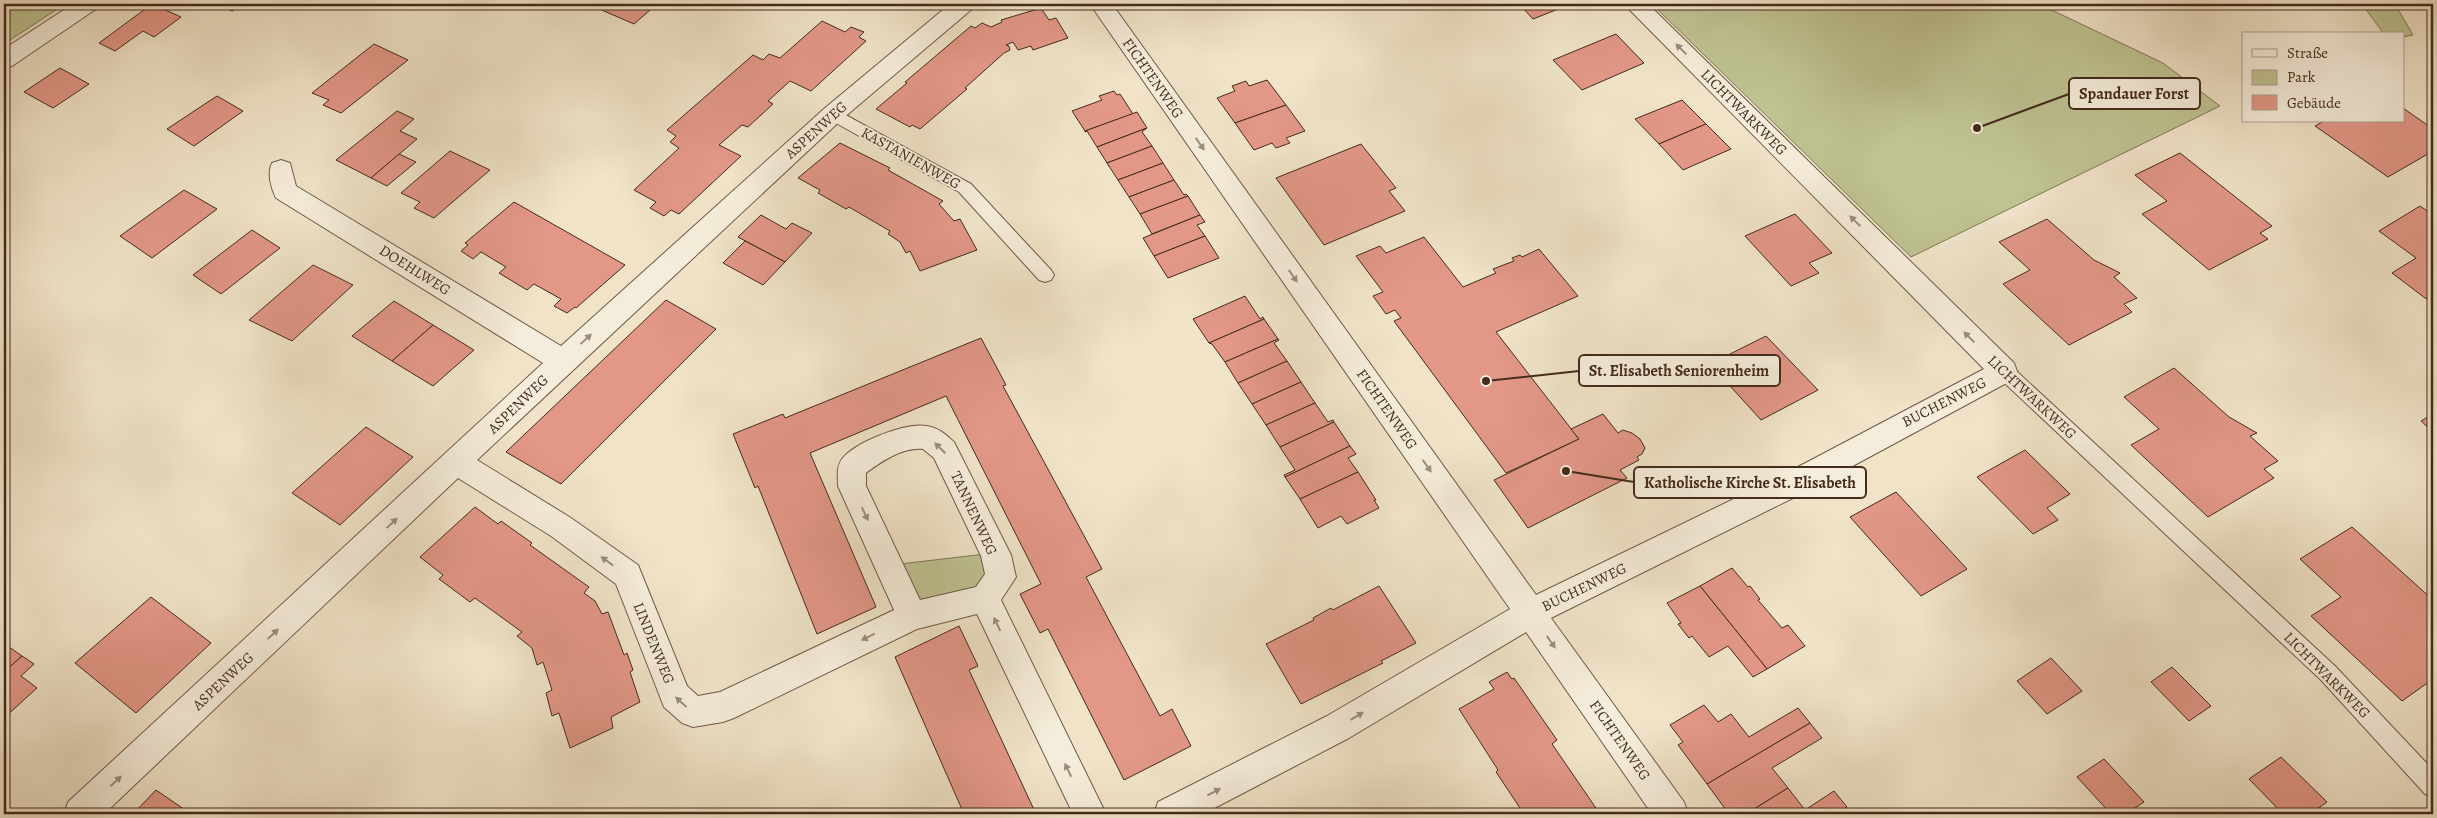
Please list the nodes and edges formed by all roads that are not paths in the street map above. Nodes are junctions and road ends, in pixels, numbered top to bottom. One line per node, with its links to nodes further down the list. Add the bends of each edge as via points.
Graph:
1 (88, 4): 5 (street)
2 (964, 4): 6 (street, ASPENWEG)
3 (1101, 4): 13 (street, FICHTENWEG, one-way to 13)
4 (1634, 4): 10 (street, LICHTWARKWEG, one-way to 4)
5 (4, 60)
6 (833, 114): 8 (lane, KASTANIENWEG, via 965,188); 9 (street, ASPENWEG, one-way to 6)
7 (281, 169): 9 (street, DOEHLWEG, via 286,191)
8 (1045, 275)
9 (563, 361): 11 (street, ASPENWEG)
10 (2004, 371): 13 (street, BUCHENWEG, via 1787,487); 15 (lane, LICHTWARKWEG, via 2328,673)
11 (457, 462): 14 (street, LINDENWEG, one-way to 11, via 723,707 693,712 675,696 627,575 561,527); 16 (street, ASPENWEG, one-way to 11)
12 (985, 598): 14 (street, LINDENWEG); 14 (street, TANNENWEG, one-way to 14, via 1001,576 996,555 944,450 929,438 909,438 866,456 852,468 852,486); 17 (street, one-way to 12)
13 (1530, 613): 18 (street, BUCHENWEG, one-way to 13, via 1338,727); 19 (street, FICHTENWEG, one-way to 19)
14 (912, 616)
15 (2433, 786)
16 (80, 814)
17 (1090, 814)
18 (1170, 814)
19 (1672, 814)

